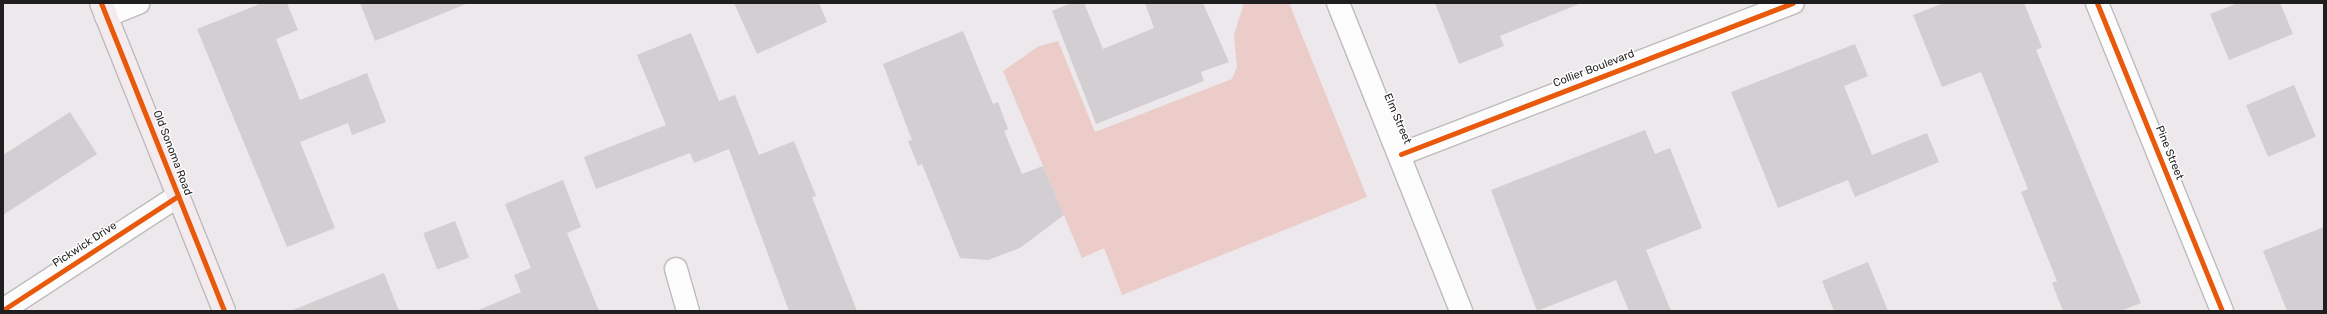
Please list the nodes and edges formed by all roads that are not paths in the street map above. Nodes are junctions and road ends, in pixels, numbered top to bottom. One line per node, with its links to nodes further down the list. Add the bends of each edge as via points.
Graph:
1 (138, 3): 5 (street)
2 (1338, 3): 6 (street, Elm Street)
3 (1794, 3): 6 (street, Collier Boulevard)
4 (2097, 3): 13 (street, Pine Street)
5 (103, 10): 7 (main road, Old Sonoma Road)
6 (1401, 154): 12 (street, Elm Street)
7 (178, 196): 9 (street, Pickwick Drive); 10 (main road, Old Sonoma Road)
8 (676, 269): 11 (street)
9 (3, 310)
10 (224, 311)
11 (688, 311)
12 (1461, 311)
13 (2222, 311)

